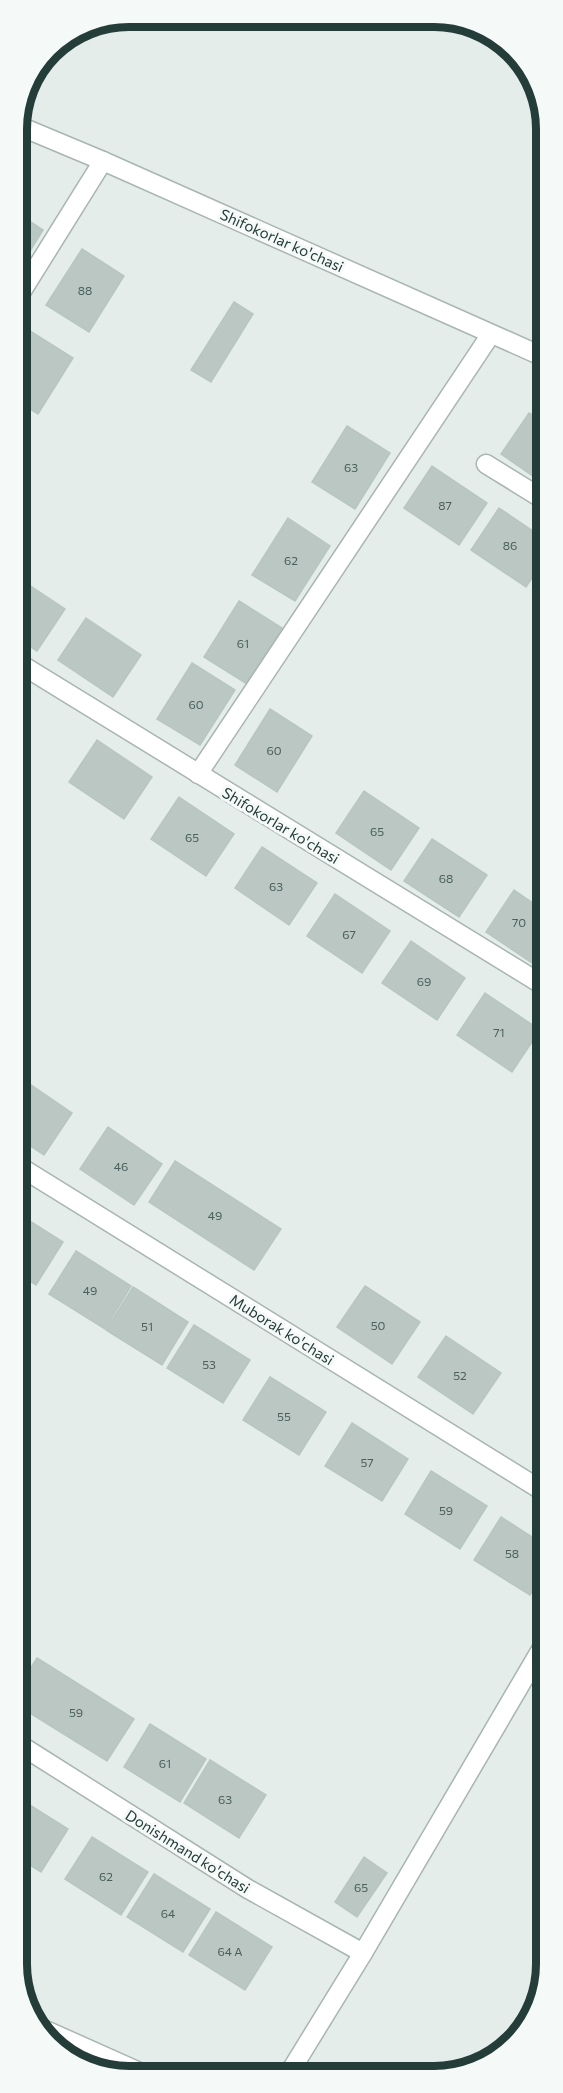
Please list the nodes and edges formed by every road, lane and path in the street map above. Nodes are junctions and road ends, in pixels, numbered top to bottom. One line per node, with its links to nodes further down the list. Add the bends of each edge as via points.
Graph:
1 (27, 129): 2 (street, Shifokorlar ko'chasi)
2 (102, 160): 3 (street); 4 (street, Shifokorlar ko'chasi)
3 (27, 283)
4 (491, 334): 5 (street, Shifokorlar ko'chasi); 9 (street)
5 (536, 354)
6 (486, 464): 7 (street)
7 (536, 495)
8 (27, 668): 9 (street, Shifokorlar ko'chasi)
9 (198, 774): 10 (street, Shifokorlar ko'chasi)
10 (536, 981)
11 (27, 1171): 12 (street, Muborak ko'chasi)
12 (536, 1487)
13 (536, 1658): 15 (street)
14 (27, 1749): 15 (street, Donishmand ko'chasi, via 248,1889)
15 (363, 1953): 18 (street)
16 (56, 2035): 17 (street)
17 (125, 2066)
18 (294, 2066)

